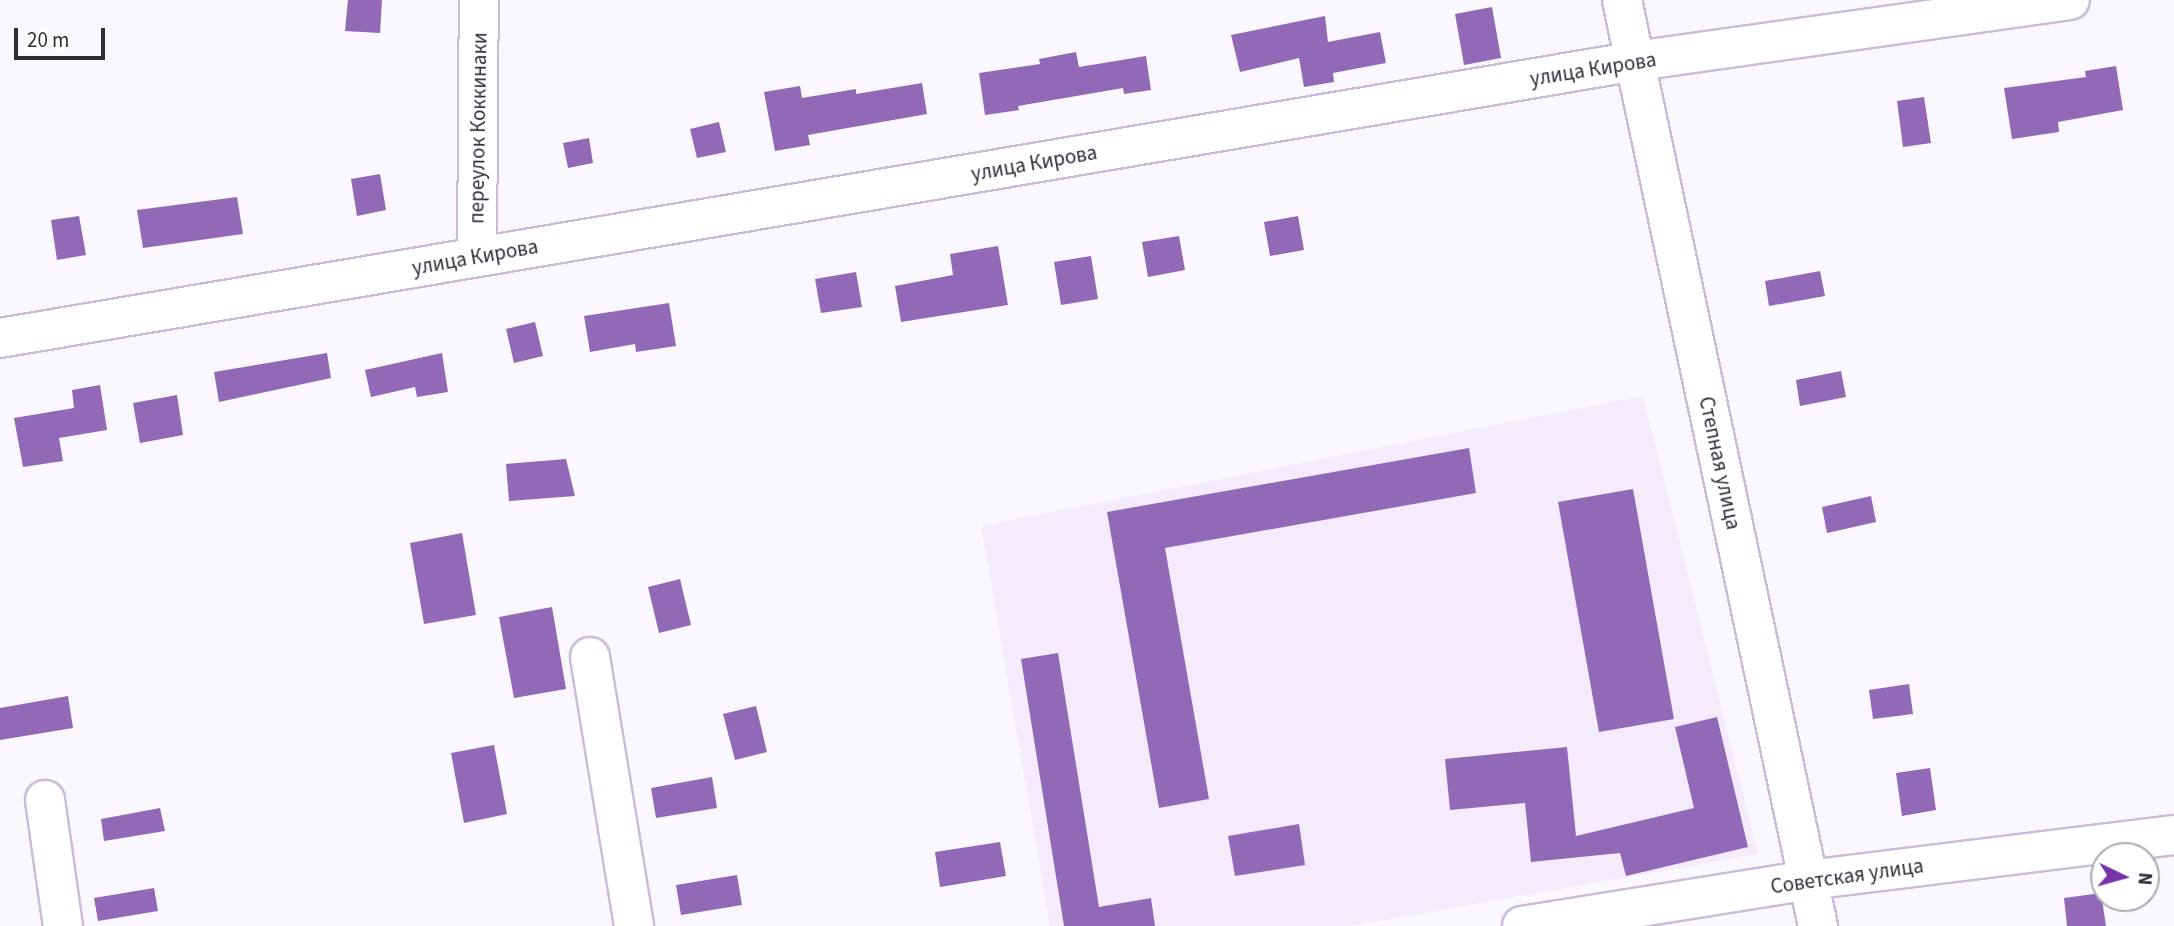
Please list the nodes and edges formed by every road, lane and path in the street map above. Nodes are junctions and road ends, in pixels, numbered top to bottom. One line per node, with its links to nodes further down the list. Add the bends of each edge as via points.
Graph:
1 (479, 0): 5 (street, переулок Коккинаки)
2 (1622, 0): 4 (street, Степная улица)
3 (2070, 0): 4 (street, улица Кирова)
4 (1636, 61): 5 (street, улица Кирова); 10 (street, Степная улица)
5 (477, 257): 6 (street, улица Кирова)
6 (0, 338)
7 (590, 657): 12 (street)
8 (45, 800): 11 (street)
9 (2174, 835): 10 (street, Советская улица)
10 (1808, 880): 13 (street, Советская улица); 14 (street, Степная улица)
11 (63, 926)
12 (634, 926)
13 (1522, 926)
14 (1818, 926)

